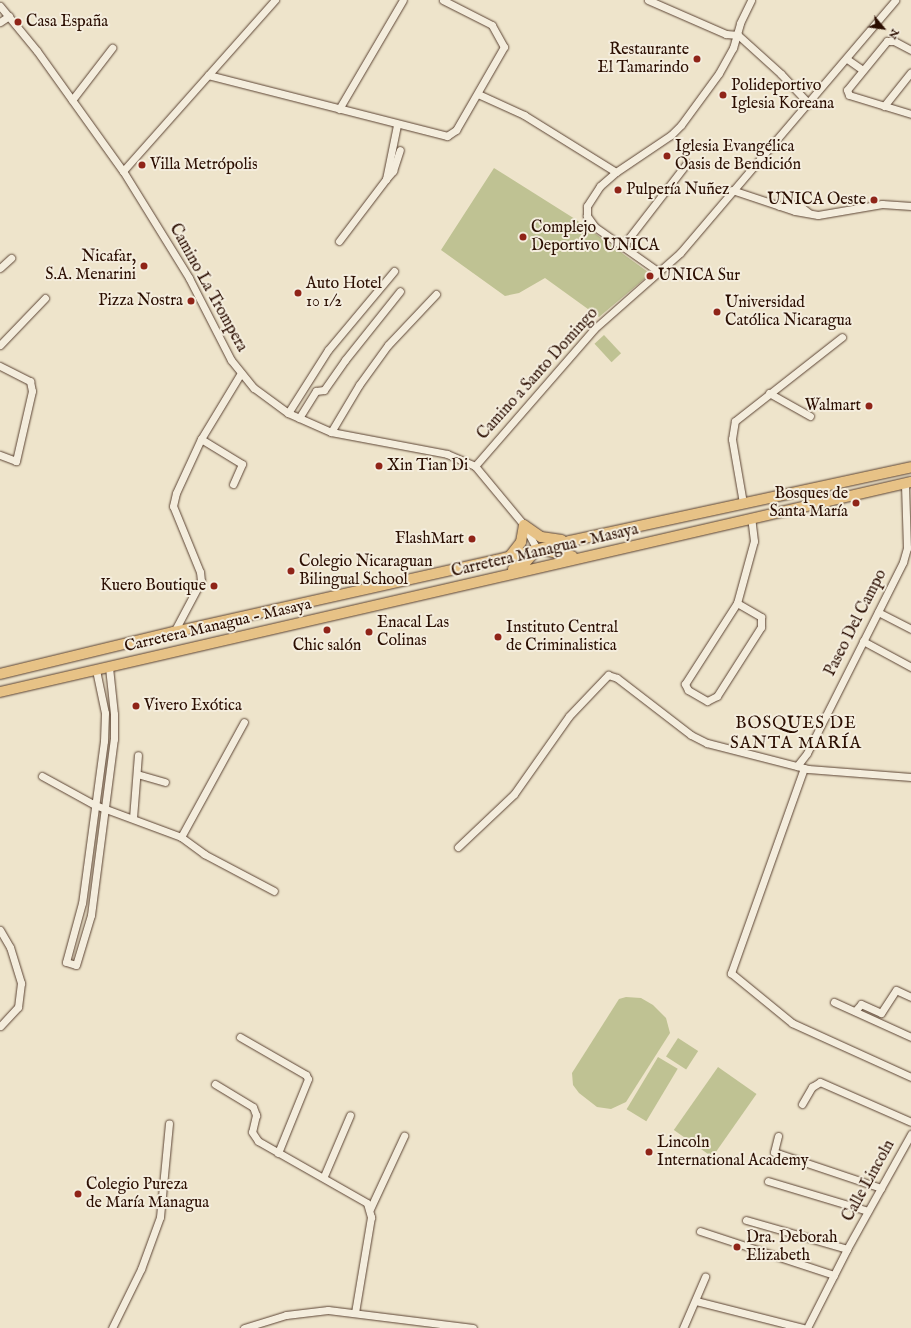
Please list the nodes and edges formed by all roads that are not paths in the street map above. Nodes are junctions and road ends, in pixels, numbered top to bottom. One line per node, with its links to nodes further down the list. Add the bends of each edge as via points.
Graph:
1 (275, 0): 16 (street)
2 (403, 0): 21 (street)
3 (444, 0): 17 (street, via 492,25 504,47)
4 (648, 0): 10 (street, via 726,34)
5 (751, 0): 10 (street, via 740,23)
6 (895, 0): 13 (street, Camino a Santo Domingo)
7 (0, 6): 8 (street, Camino La Trompera)
8 (8, 16): 9 (street); 18 (street, Camino La Trompera)
9 (0, 22)
10 (738, 35): 19 (street, via 781,74); 27 (street, via 720,73 681,125 671,135)
11 (112, 48): 18 (street)
12 (911, 50): 14 (street, via 894,40 887,41)
13 (847, 59): 14 (street); 19 (street, Camino a Santo Domingo)
14 (863, 70): 20 (street, via 848,89 848,94)
15 (911, 72): 20 (street)
16 (208, 75): 21 (street); 26 (street)
17 (478, 94): 23 (street, via 456,130 447,136); 27 (street, via 524,116)
18 (72, 100): 26 (street, Camino La Trompera)
19 (808, 104): 29 (street, Camino a Santo Domingo)
20 (884, 106): 22 (street)
21 (339, 109): 23 (street)
22 (911, 114)
23 (397, 125): 28 (street)
24 (400, 150): 28 (street, via 393,171)
25 (687, 163): 32 (street)
26 (123, 171): 43 (street, Camino La Trompera, via 189,278 231,360)
27 (616, 172): 32 (street, via 590,198 587,216 595,227)
28 (386, 179): 31 (street)
29 (732, 190): 30 (street, via 779,206 810,213 832,213 882,204); 36 (street, Camino a Santo Domingo, via 685,248)
30 (911, 206)
31 (339, 241)
32 (622, 247): 36 (street)
33 (11, 258): 34 (street)
34 (0, 268)
35 (394, 271): 45 (street, via 328,350)
36 (659, 272): 51 (street, Camino a Santo Domingo, via 594,329)
37 (400, 291): 47 (street, via 324,390 316,391)
38 (436, 294): 48 (street, via 388,345 359,385)
39 (45, 298): 41 (street)
40 (842, 337): 44 (street)
41 (0, 344)
42 (0, 366): 50 (street, via 30,381 32,391 16,461)
43 (241, 373): 45 (street, Camino La Trompera, via 254,388); 49 (street)
44 (769, 394): 46 (street); 55 (street, via 734,421 732,428)
45 (288, 413): 47 (street, Camino La Trompera)
46 (810, 416)
47 (299, 418): 48 (street, Camino La Trompera)
48 (331, 432): 51 (street, Camino La Trompera, via 447,454)
49 (201, 439): 54 (street, via 242,464); 66 (street, via 176,493 173,506 200,572 201,581)
50 (0, 455)
51 (475, 466): 57 (street)
52 (911, 467): 55 (highway, Carretera Managua - Masaya)
53 (908, 483): 56 (highway, Carretera Managua - Masaya); 64 (street, Paseo Del Campo, via 907,548)
54 (233, 484)
55 (743, 503): 58 (highway, Carretera Managua - Masaya)
56 (751, 518): 61 (highway, Carretera Managua - Masaya); 63 (street, via 754,541)
57 (524, 525): 58 (highway, via 542,537); 59 (street); 60 (highway, via 521,542)
58 (570, 541): 59 (highway, Carretera Managua - Masaya)
59 (537, 549): 60 (highway, Carretera Managua - Masaya); 61 (highway, via 559,555); 62 (highway, via 525,563 511,570 447,585)
60 (510, 556): 66 (highway, Carretera Managua - Masaya)
61 (584, 556): 62 (highway, Carretera Managua - Masaya)
62 (441, 591): 68 (highway, Carretera Managua - Masaya)
63 (737, 603): 63 (street, via 685,684 688,690 707,701 716,696 761,627 761,617)
64 (878, 612): 65 (street); 67 (street, Paseo Del Campo)
65 (911, 629)
66 (174, 632): 71 (highway, Carretera Managua - Masaya)
67 (863, 641): 69 (street); 75 (street, Paseo Del Campo)
68 (109, 667): 70 (highway, Carretera Managua - Masaya); 81 (street, via 114,714)
69 (911, 667)
70 (96, 670): 72 (highway, Carretera Managua - Masaya); 80 (street, via 105,714)
71 (0, 674)
72 (0, 692)
73 (244, 722): 83 (street)
74 (138, 755): 76 (street)
75 (801, 767): 78 (street); 84 (street, via 707,743 691,735 617,678 608,675 569,716 514,794); 93 (street, Paseo Del Campo, via 731,973 792,1023)
76 (137, 774): 79 (street); 82 (street)
77 (42, 776): 80 (street)
78 (911, 777)
79 (165, 782)
80 (95, 805): 81 (street); 81 (street, via 82,903 66,962 76,965 91,915)
81 (106, 809): 82 (street)
82 (134, 818): 83 (street)
83 (181, 837): 85 (street, via 204,854)
84 (458, 847)
85 (274, 891)
86 (0, 930): 90 (street, via 10,947 21,983 18,1007)
87 (911, 997): 89 (street, via 896,990 881,1013 860,1004)
88 (834, 1002): 89 (street)
89 (855, 1011): 92 (street)
90 (0, 1026)
91 (240, 1037): 102 (street, via 306,1075 308,1079)
92 (911, 1037)
93 (911, 1077)
94 (215, 1084): 102 (street, via 253,1107 256,1115 252,1132 254,1137)
95 (802, 1104): 97 (street, via 812,1087 820,1082)
96 (350, 1115): 103 (street)
97 (911, 1122)
98 (169, 1123): 115 (street, via 160,1217 141,1269)
99 (911, 1134): 105 (street, Calle Lincoln)
100 (404, 1136): 106 (street)
101 (778, 1136): 105 (street, via 774,1152)
102 (278, 1153): 103 (street)
103 (324, 1176): 106 (street, via 361,1198)
104 (768, 1181): 107 (street)
105 (881, 1188): 107 (street, Calle Lincoln)
106 (370, 1209): 114 (street, via 372,1217)
107 (868, 1211): 110 (street, Calle Lincoln)
108 (746, 1220): 110 (street)
109 (700, 1231): 111 (street)
110 (847, 1249): 111 (street, Calle Lincoln)
111 (834, 1275): 120 (street, Calle Lincoln)
112 (705, 1277): 113 (street)
113 (696, 1301): 118 (street); 119 (street)
114 (355, 1313): 116 (street, via 328,1310 286,1315); 117 (street)
115 (112, 1328)
116 (244, 1328)
117 (473, 1328)
118 (683, 1328)
119 (803, 1328)
120 (807, 1328)

